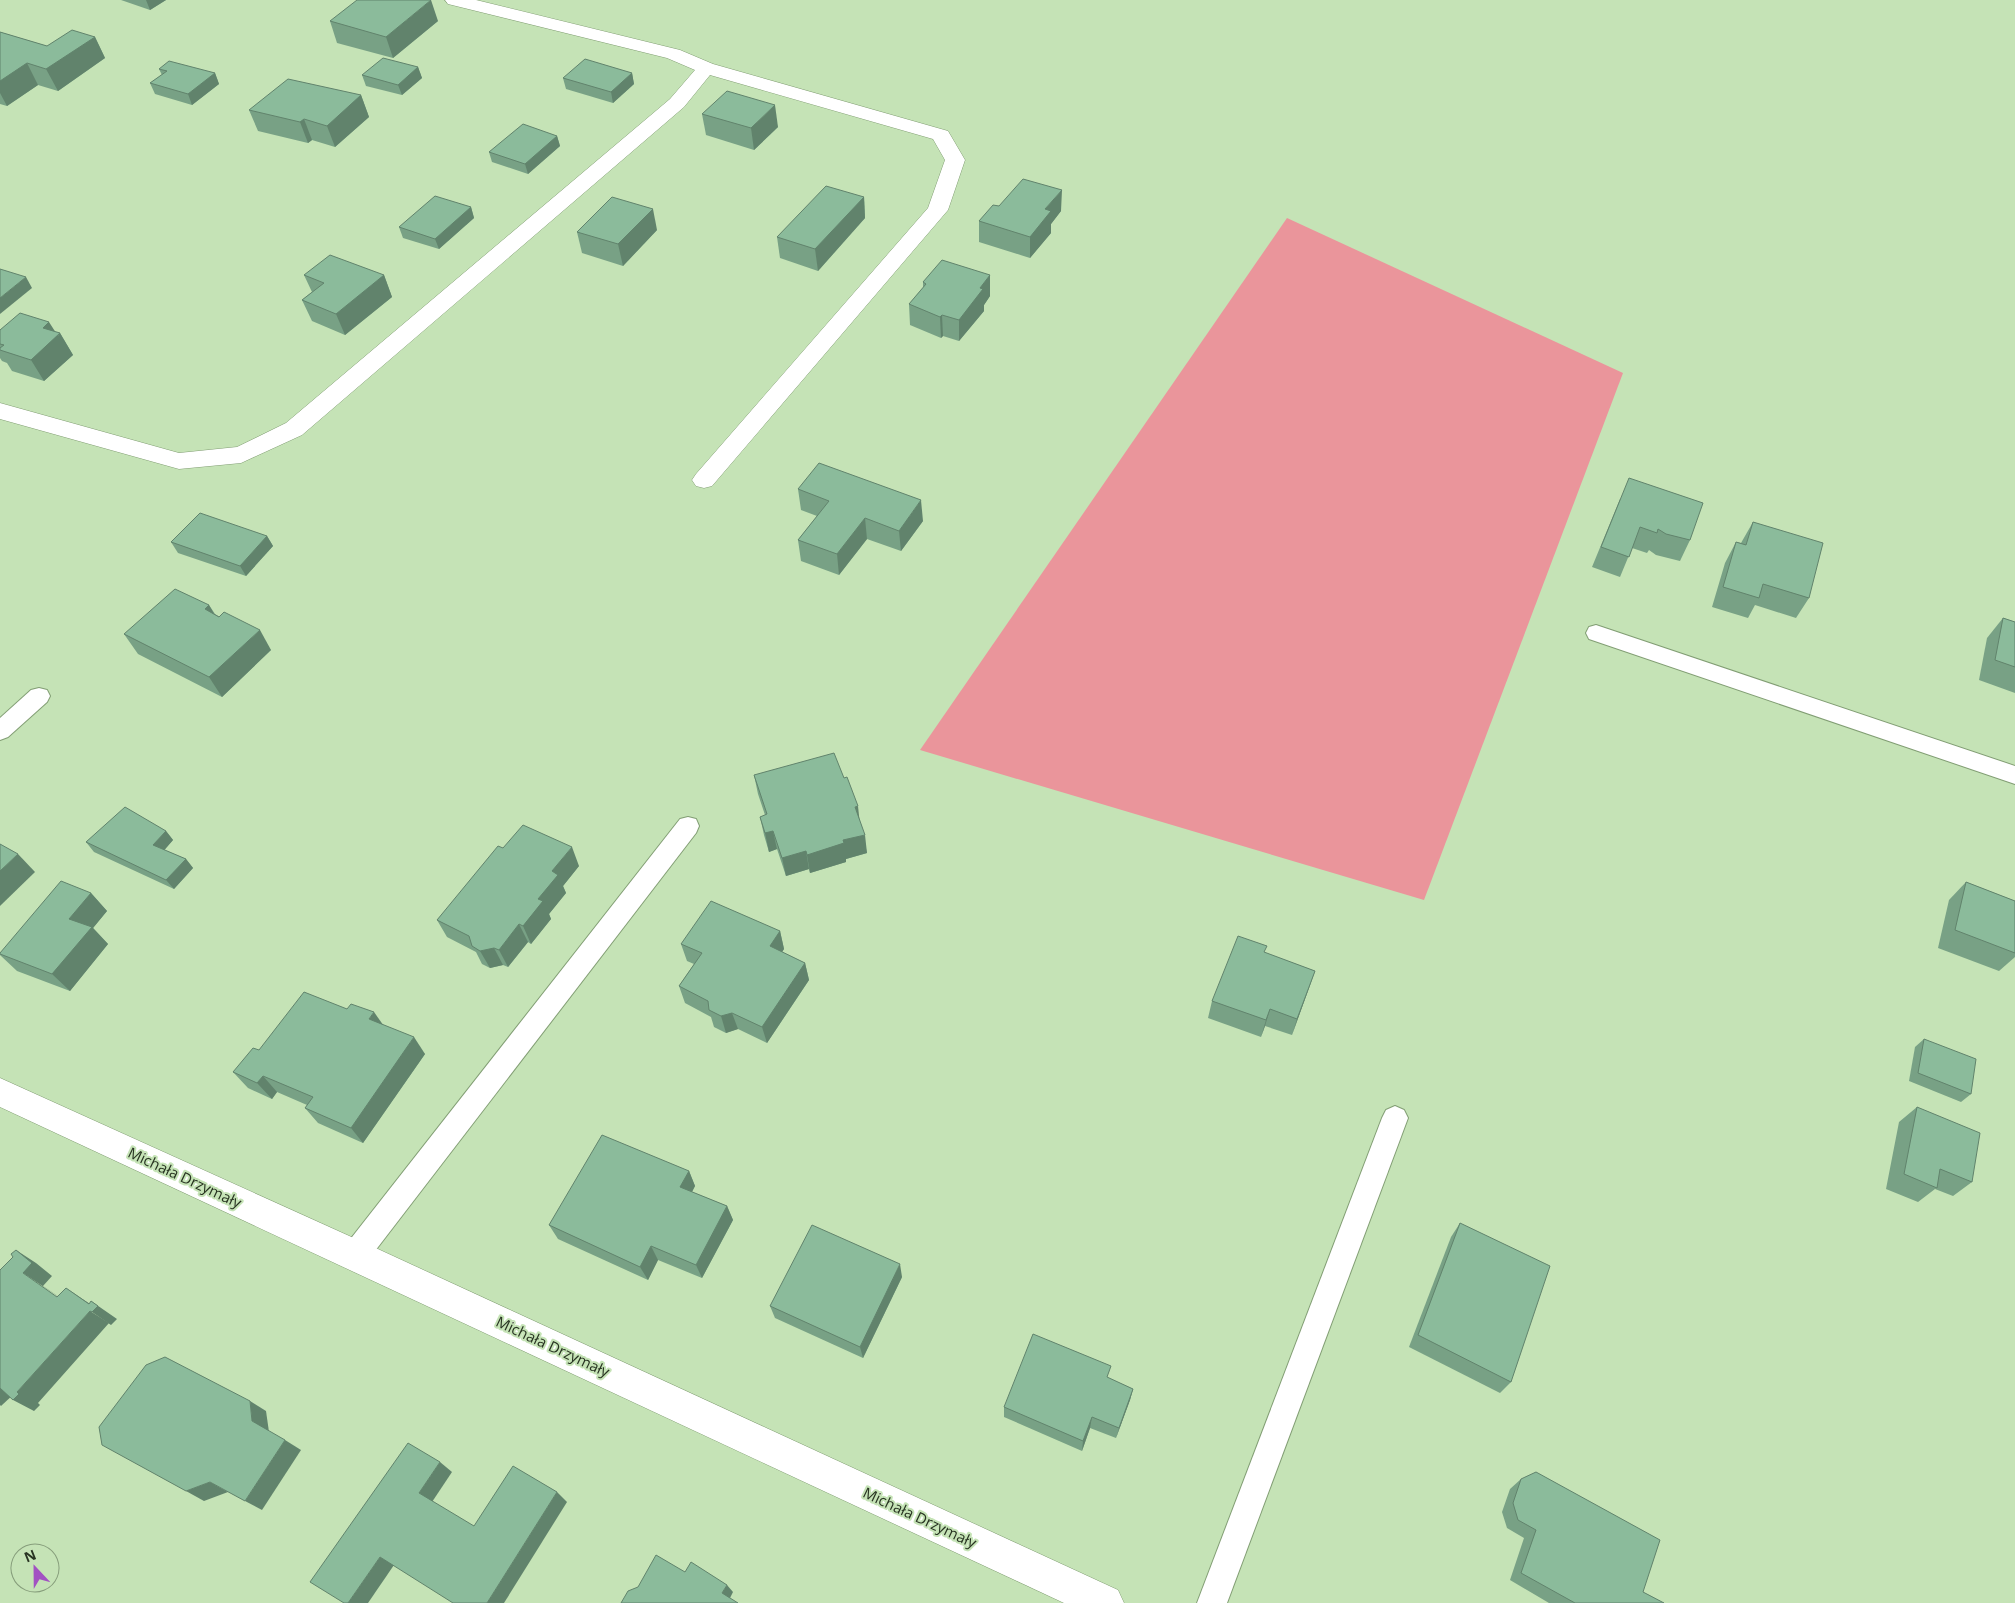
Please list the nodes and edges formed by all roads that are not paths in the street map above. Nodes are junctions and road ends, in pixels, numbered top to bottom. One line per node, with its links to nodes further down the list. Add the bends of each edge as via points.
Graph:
1 (454, 0): 2 (street, via 673,54)
2 (706, 68): 3 (street, via 677,103 294,429 241,455 179,460); 4 (street, via 942,134 955,160 938,210)
3 (0, 411)
4 (704, 480)
5 (1596, 633): 8 (lane)
6 (39, 696): 7 (lane)
7 (0, 730)
8 (2015, 775)
9 (688, 826): 12 (lane)
10 (0, 1092): 12 (street, Michała Drzymały)
11 (1395, 1118): 14 (lane)
12 (356, 1255): 13 (street, Michała Drzymały)
13 (1105, 1603)
14 (1212, 1603)

